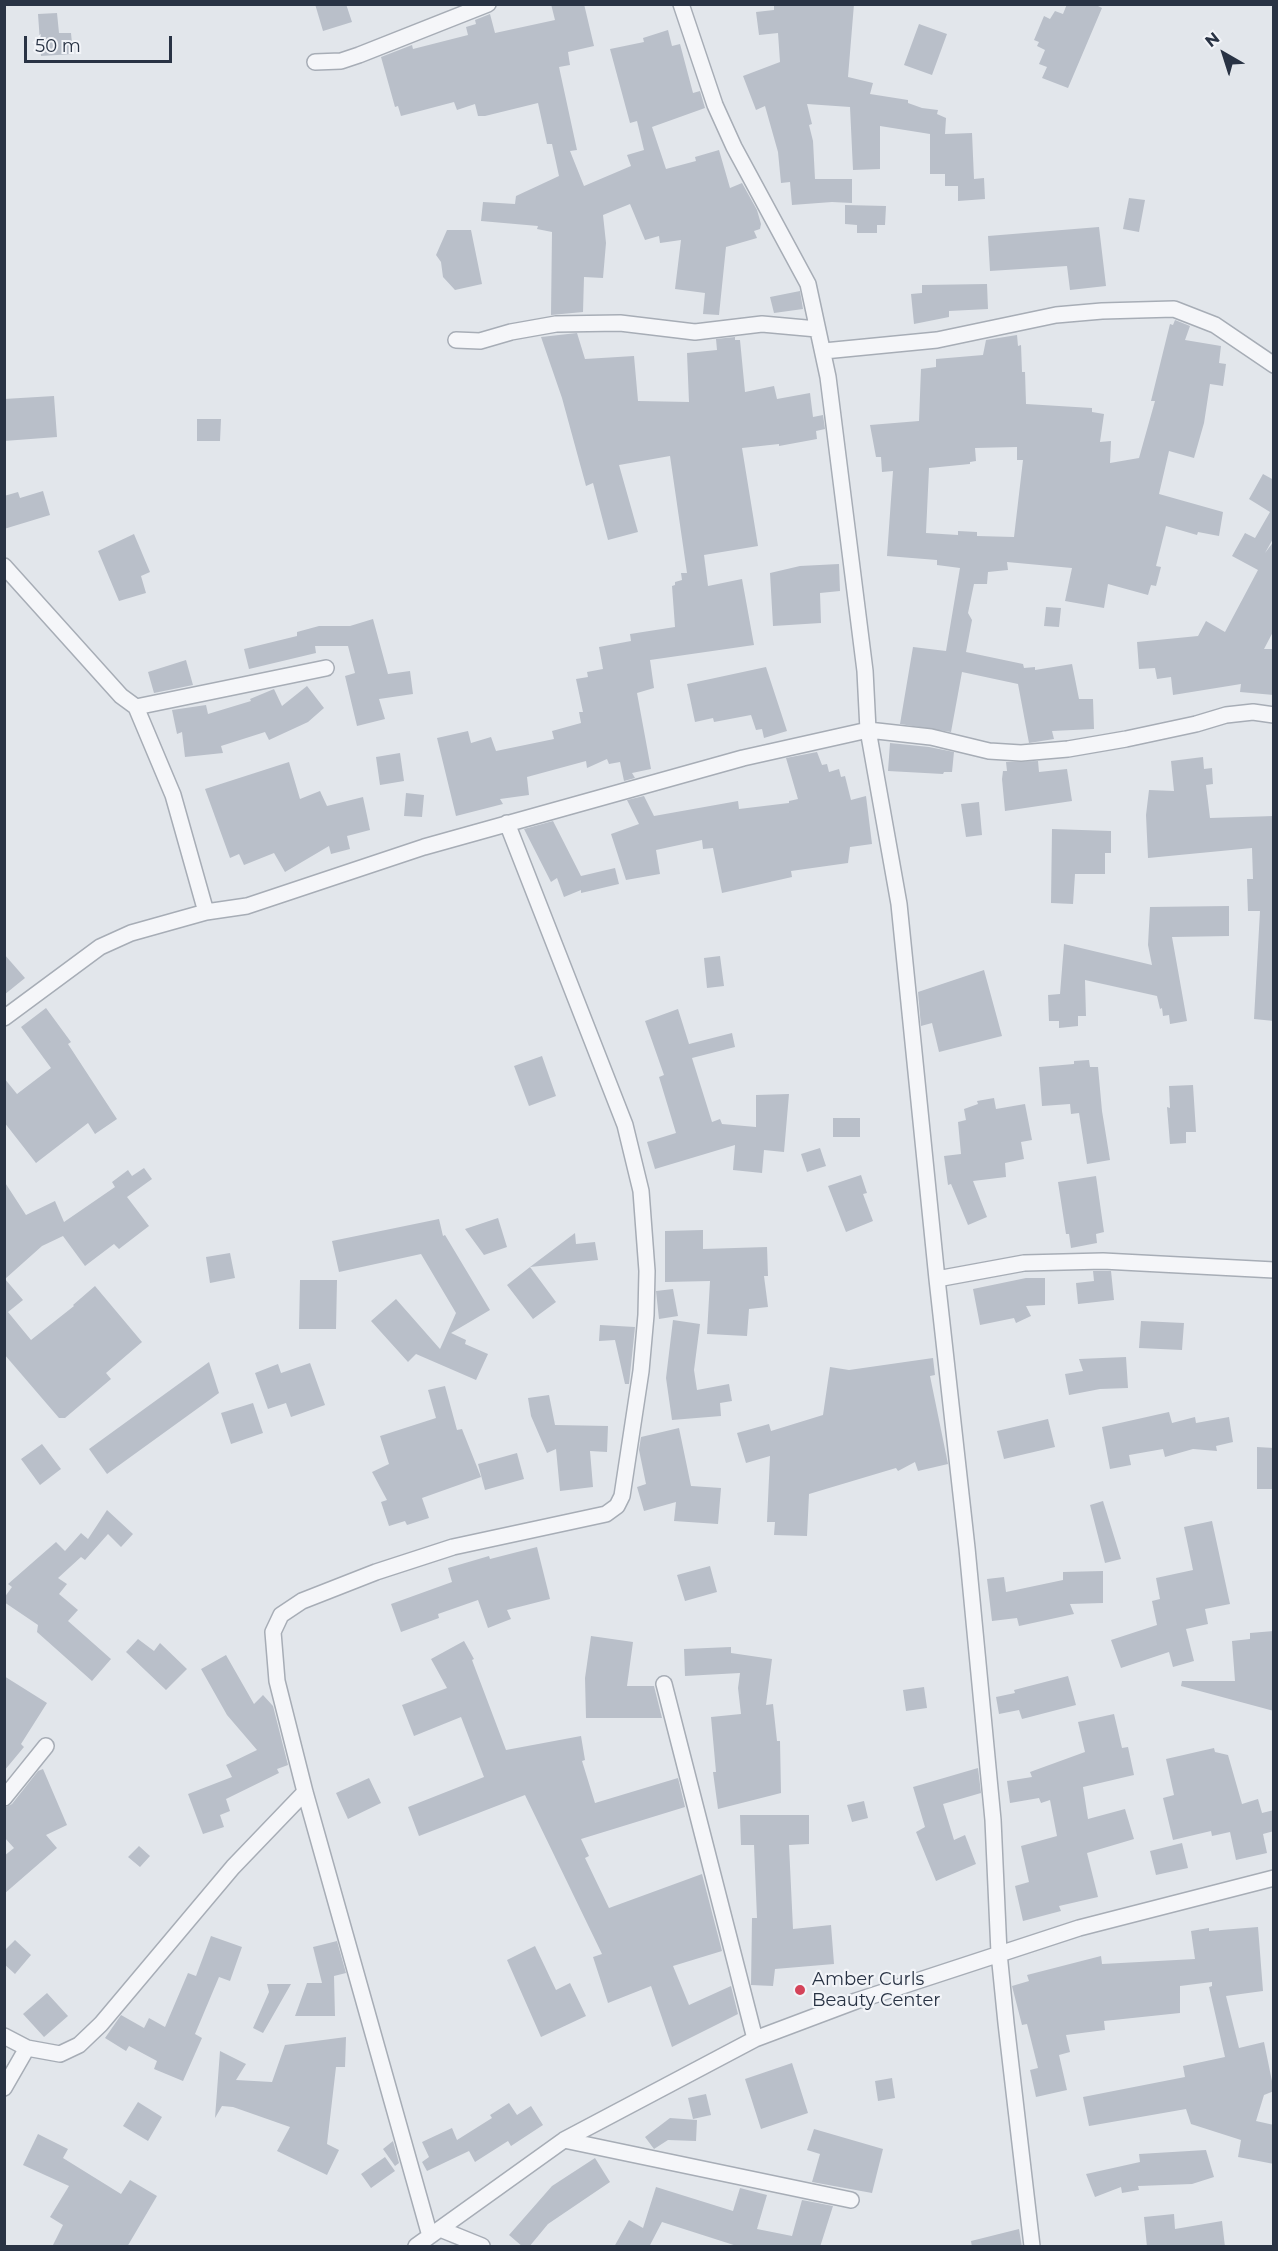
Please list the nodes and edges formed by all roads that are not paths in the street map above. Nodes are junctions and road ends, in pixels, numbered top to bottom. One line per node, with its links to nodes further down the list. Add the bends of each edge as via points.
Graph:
1 (488, 4): 3 (street, via 342,61)
2 (681, 4): 4 (street, via 715,105 734,147 808,284)
3 (315, 62)
4 (816, 329): 5 (street, via 762,324 695,332 620,323 556,324 480,341); 6 (street)
5 (456, 340)
6 (824, 351): 7 (street, via 937,340 1056,315 1166,309 1215,325); 12 (street, via 861,637)
7 (1274, 366)
8 (4, 566): 10 (street, via 121,696)
9 (326, 669): 10 (street)
10 (136, 706): 14 (street, via 173,795)
11 (1274, 716): 12 (street, via 1253,712 1226,715 1126,739 1021,753 989,751 931,736)
12 (868, 730): 13 (street, via 742,758); 17 (street, via 899,904)
13 (507, 823): 14 (street, via 247,906); 20 (street, via 625,1125 641,1191 646,1315 622,1496 606,1514 453,1547 365,1576 302,1601 281,1615 273,1632 278,1681)
14 (207, 912): 15 (street, via 131,933 100,947)
15 (4, 1018)
16 (1274, 1270): 17 (street, via 1047,1262)
17 (937, 1279): 23 (street, via 993,1820)
18 (664, 1684): 25 (street)
19 (46, 1746): 21 (street)
20 (305, 1792): 26 (street, via 233,1867 80,2046 60,2054); 30 (street)
21 (4, 1798)
22 (1274, 1878): 23 (street, via 1079,1928)
23 (999, 1953): 25 (street); 33 (street)
24 (4, 2037): 26 (street)
25 (755, 2039): 28 (street)
26 (27, 2048): 27 (street)
27 (4, 2088)
28 (564, 2140): 29 (street); 30 (street)
29 (851, 2200)
30 (435, 2233): 31 (street); 32 (street)
31 (416, 2247)
32 (482, 2247)
33 (1032, 2247)

